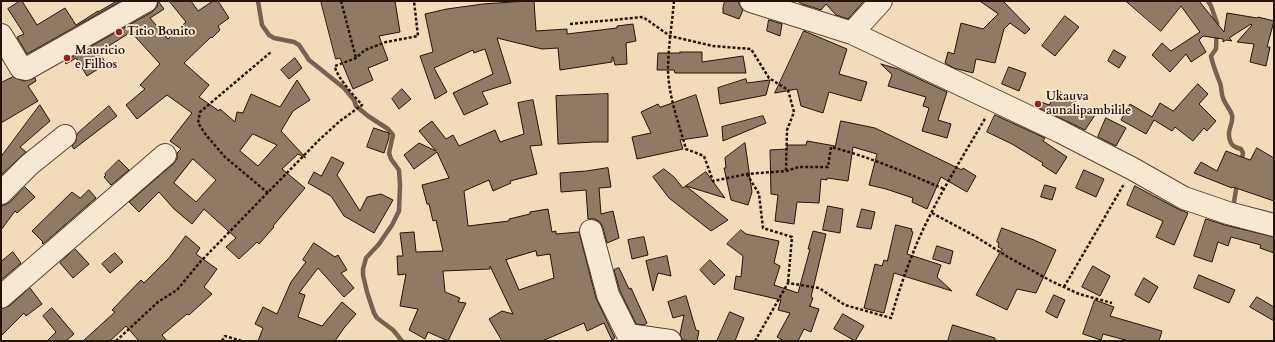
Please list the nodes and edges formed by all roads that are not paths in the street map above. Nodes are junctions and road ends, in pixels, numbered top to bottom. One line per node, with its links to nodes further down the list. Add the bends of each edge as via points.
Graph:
1 (146, 1): 5 (street, via 26,69 21,68)
2 (751, 1): 4 (street)
3 (881, 1): 4 (street)
4 (852, 33): 9 (street, via 1133,169 1184,198)
5 (1, 35)
6 (64, 136): 8 (street)
7 (165, 155): 11 (street)
8 (1, 193)
9 (1274, 225)
10 (590, 231): 12 (street, via 608,295 628,335)
11 (1, 297)
12 (670, 341)

